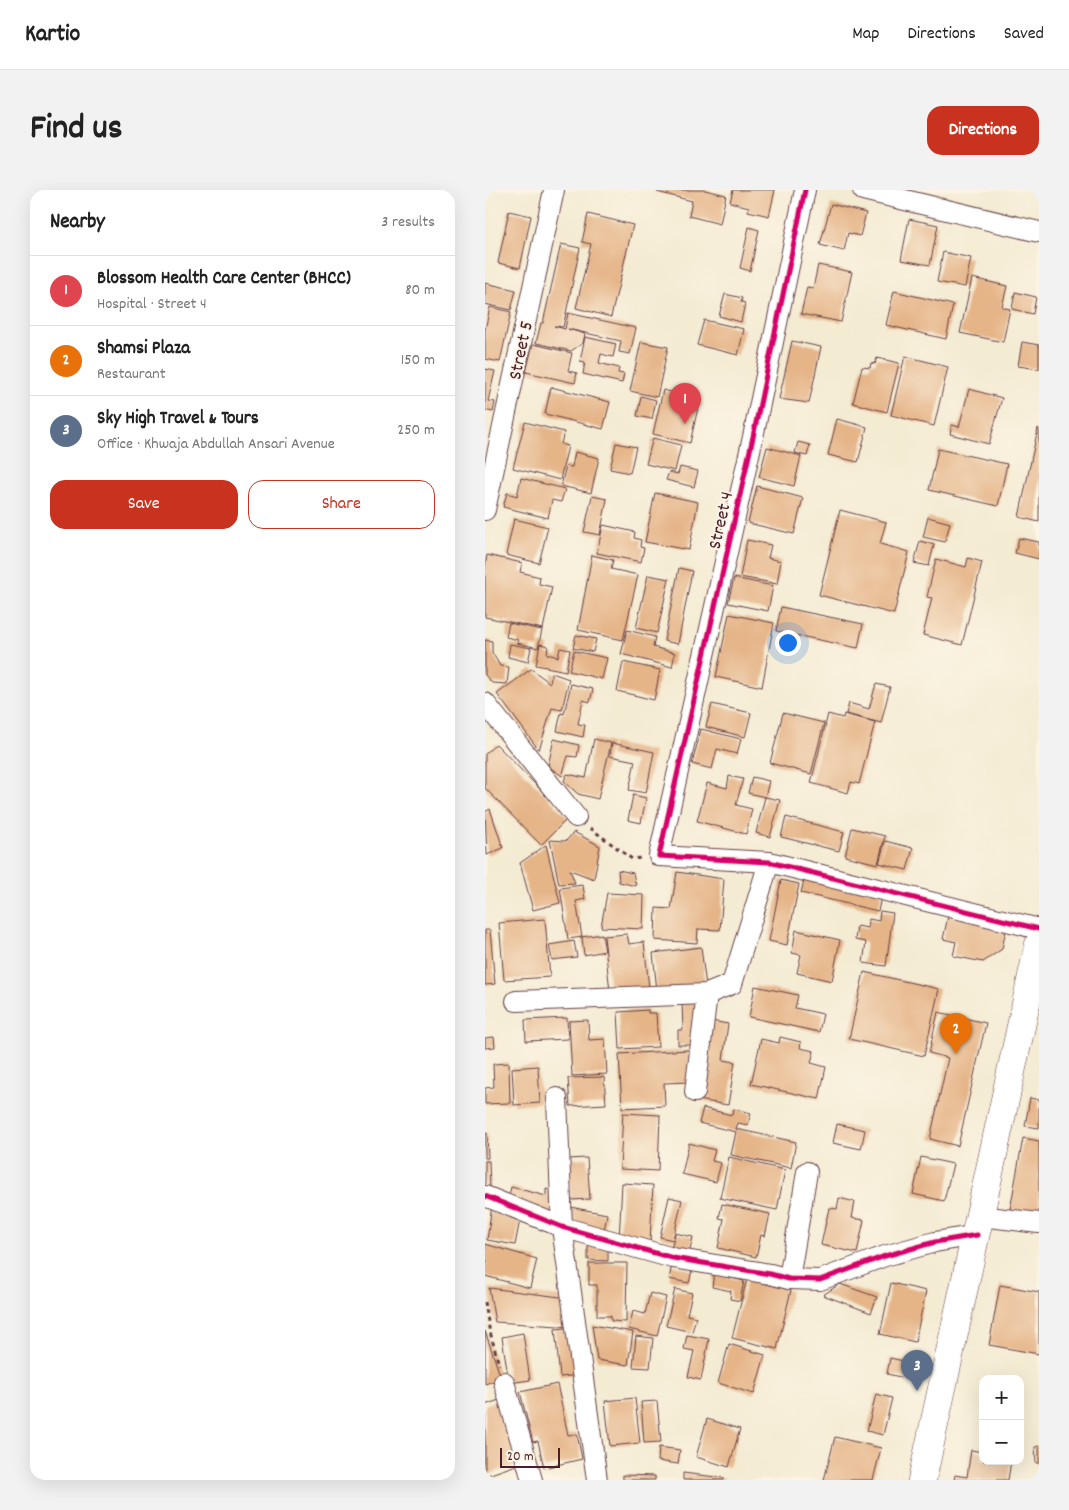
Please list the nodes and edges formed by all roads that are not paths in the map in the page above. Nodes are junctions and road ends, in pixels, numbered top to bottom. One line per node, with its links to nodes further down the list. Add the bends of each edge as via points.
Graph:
1 (554, 190): 5 (street, Street 5)
2 (805, 190): 8 (street, Street 4, via 659,856)
3 (863, 190): 4 (street)
4 (1039, 232)
5 (485, 510)
6 (485, 703): 7 (street)
7 (576, 817)
8 (769, 862): 9 (street); 11 (street, via 732,984)
9 (1039, 930)
10 (1039, 944): 18 (main road)
11 (707, 994): 12 (street); 13 (street)
12 (516, 1001)
13 (695, 1092)
14 (557, 1098): 19 (street)
15 (807, 1172): 20 (street)
16 (485, 1196): 19 (street)
17 (1039, 1223): 18 (street)
18 (978, 1226): 20 (street, via 820,1280); 24 (main road)
19 (562, 1227): 20 (street, via 673,1258); 23 (street)
20 (789, 1279)
21 (504, 1382): 22 (street)
22 (527, 1479)
23 (597, 1480)
24 (922, 1480)

